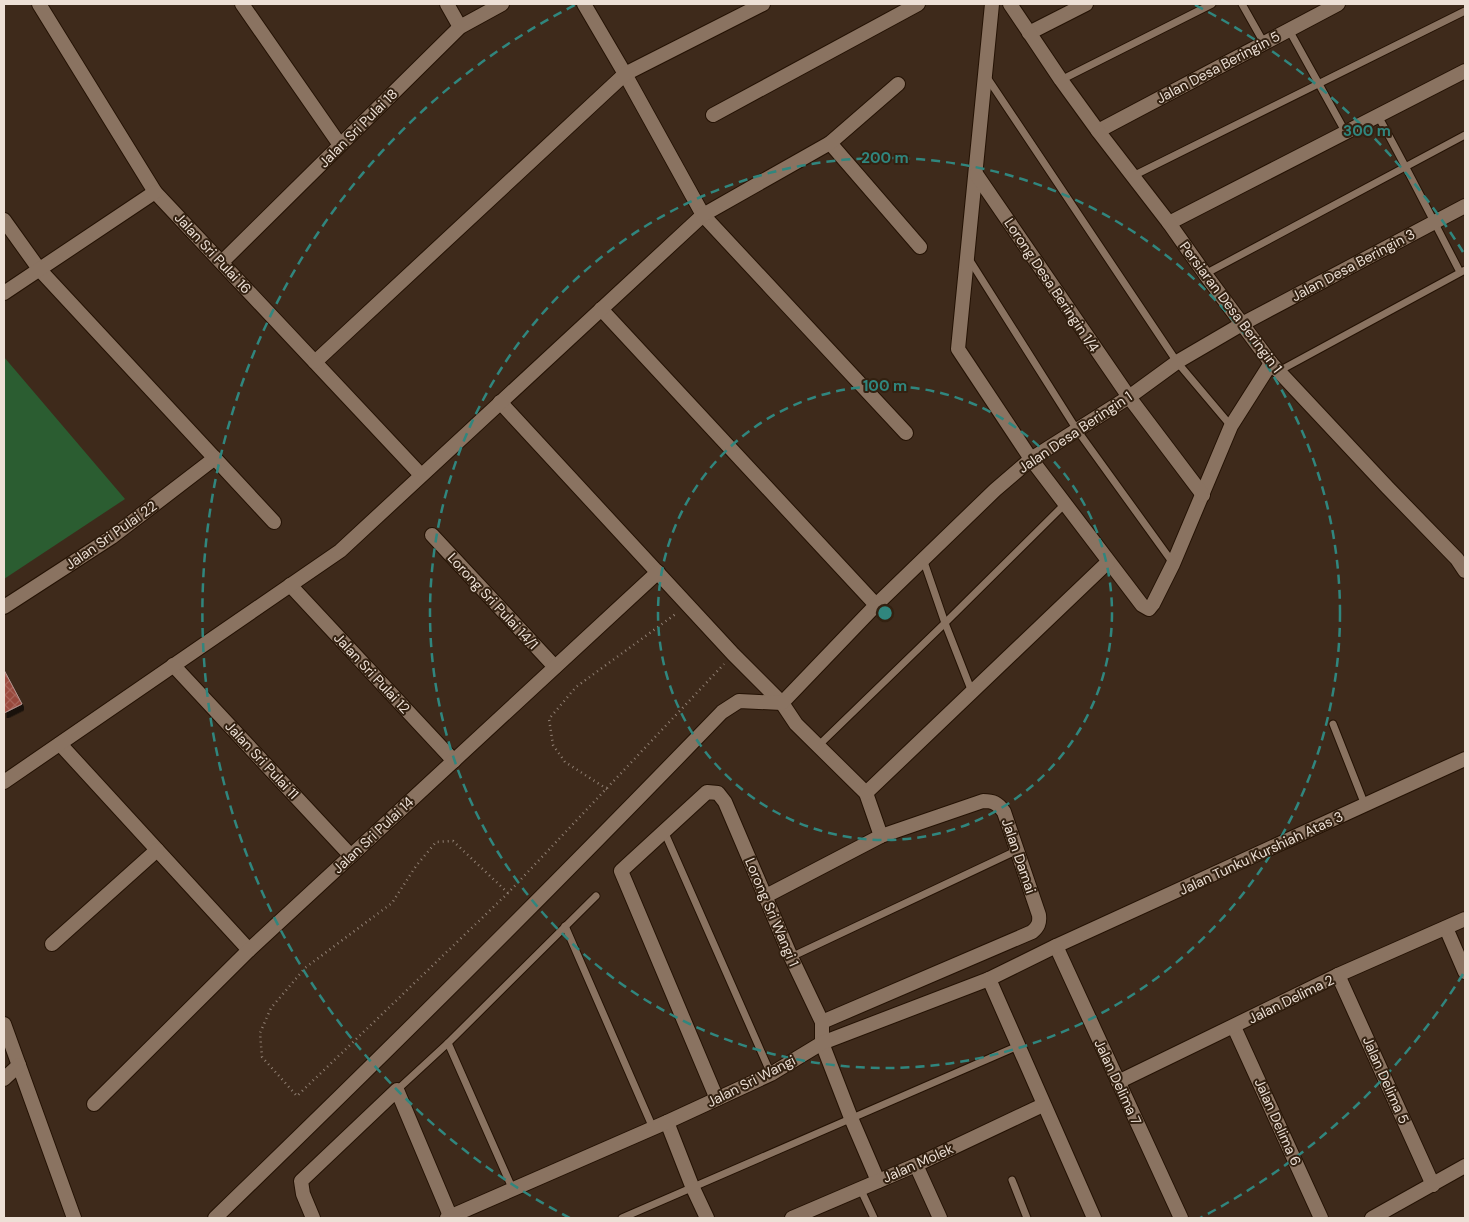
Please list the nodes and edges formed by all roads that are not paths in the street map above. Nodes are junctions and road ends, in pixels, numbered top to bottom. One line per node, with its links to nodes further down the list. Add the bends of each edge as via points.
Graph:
1 (39, 4): 35 (street, Jalan Sri Pulai 16)
2 (242, 4): 31 (street)
3 (447, 4): 15 (street)
4 (502, 4): 15 (street, Jalan Sri Pulai 18)
5 (584, 4): 20 (street)
6 (763, 4): 20 (street)
7 (918, 4): 25 (street)
8 (992, 4): 21 (street)
9 (1010, 4): 17 (street, Persiaran Desa Beringin 1)
10 (1086, 4): 17 (street)
11 (1212, 4): 22 (lane)
12 (1242, 4): 18 (lane)
13 (1338, 4): 16 (street, Jalan Desa Beringin 5)
14 (1465, 11): 24 (lane)
15 (460, 26): 31 (street, Jalan Sri Pulai 18)
16 (1288, 30): 18 (street, Jalan Desa Beringin 5); 24 (lane)
17 (1029, 33): 22 (street, Persiaran Desa Beringin 1)
18 (1264, 43): 27 (street, Jalan Desa Beringin 5)
19 (1465, 71): 26 (street)
20 (625, 74): 37 (street); 50 (street)
21 (985, 76): 33 (street); 51 (lane)
22 (1061, 80): 27 (street, Persiaran Desa Beringin 1)
23 (898, 84): 30 (street)
24 (1318, 84): 28 (lane); 34 (lane)
25 (713, 115)
26 (1378, 116): 28 (street); 32 (lane)
27 (1098, 131): 34 (street, Persiaran Desa Beringin 1)
28 (1346, 132): 40 (street)
29 (1465, 134): 32 (lane)
30 (830, 142): 37 (street); 41 (street)
31 (340, 145): 43 (street, Jalan Sri Pulai 18)
32 (1406, 166): 39 (lane); 46 (lane)
33 (976, 174): 42 (street); 53 (street, Lorong Desa Beringin 1/4)
34 (1133, 176): 40 (street, Persiaran Desa Beringin 1)
35 (155, 192): 43 (street, Jalan Sri Pulai 16); 44 (street)
36 (1465, 206): 39 (street, Jalan Desa Beringin 3)
37 (703, 215): 48 (street); 57 (street)
38 (4, 220): 44 (street)
39 (1434, 223): 45 (lane); 49 (street, Jalan Desa Beringin 3)
40 (1169, 224): 46 (street, Persiaran Desa Beringin 1)
41 (920, 247)
42 (968, 256): 56 (lane); 59 (street, via 958,349)
43 (222, 262): 50 (street, Jalan Sri Pulai 16)
44 (39, 269): 47 (street); 58 (street)
45 (1463, 271): 52 (lane)
46 (1204, 274): 49 (street, Persiaran Desa Beringin 1)
47 (4, 293)
48 (600, 309): 54 (street); 72 (street)
49 (1242, 324): 51 (street, Jalan Desa Beringin 1); 52 (street, Persiaran Desa Beringin 1)
50 (315, 362): 60 (street, Jalan Sri Pulai 16)
51 (1177, 362): 53 (street, Jalan Desa Beringin 1); 55 (lane)
52 (1275, 367): 55 (street); 65 (street, Persiaran Desa Beringin 1, via 1388,488)
53 (1129, 396): 56 (street, Jalan Desa Beringin 1); 61 (street, Lorong Desa Beringin 1/4)
54 (500, 402): 60 (street); 70 (street)
55 (1231, 426): 61 (street)
56 (1077, 430): 59 (street, Jalan Desa Beringin 1); 68 (lane)
57 (906, 433)
58 (215, 458): 63 (street); 73 (street, Jalan Sri Pulai 22, via 112,537)
59 (1031, 459): 62 (street); 66 (street, Jalan Desa Beringin 1)
60 (421, 475): 71 (street, via 340,550)
61 (1203, 495): 68 (street)
62 (1065, 504): 67 (street); 74 (lane)
63 (274, 522)
64 (432, 536): 76 (street, Lorong Sri Pulai 14/1)
65 (1461, 556): 69 (street, Persiaran Desa Beringin 1)
66 (924, 559): 72 (street, Jalan Desa Beringin 1); 74 (lane)
67 (1108, 562): 68 (street, via 1142,605 1149,609); 77 (street)
68 (1173, 564)
69 (1465, 571)
70 (658, 572): 76 (street, Jalan Sri Pulai 14); 78 (street)
71 (290, 585): 75 (street); 83 (street, Jalan Sri Pulai 12)
72 (876, 605): 78 (street, Jalan Desa Beringin 1)
73 (4, 607)
74 (945, 623): 77 (lane); 81 (lane)
75 (173, 665): 80 (street); 91 (street, Jalan Sri Pulai 11)
76 (555, 667): 83 (street, Jalan Sri Pulai 14)
77 (972, 692): 85 (street)
78 (782, 703): 81 (street, via 796,724); 130 (street, via 739,700 722,712 593,845)
79 (1333, 724): 86 (lane)
80 (60, 744): 84 (street); 89 (street)
81 (819, 746): 85 (street)
82 (1465, 759): 86 (street, Jalan Tunku Kurshiah Atas 3)
83 (454, 761): 91 (street, Jalan Sri Pulai 14)
84 (4, 782)
85 (866, 794): 88 (street)
86 (1365, 806): 98 (street, Jalan Tunku Kurshiah Atas 3)
87 (664, 831): 93 (street, Lorong Sri Wangi 1, via 707,792 718,793 725,802); 111 (lane); 115 (street, via 621,871)
88 (880, 836): 90 (street, Jalan Damai, via 983,801 992,801 999,804 1004,812); 93 (street, Jalan Damai)
89 (158, 850): 97 (street); 99 (street)
90 (1018, 850): 100 (lane); 104 (street, Jalan Damai, via 1039,915 1037,928)
91 (351, 856): 99 (street, Jalan Sri Pulai 14)
92 (596, 896): 95 (lane)
93 (766, 896): 100 (street, Lorong Sri Wangi 1)
94 (1465, 919): 96 (street, Jalan Delima 2)
95 (565, 926): 107 (lane); 120 (lane)
96 (1446, 928): 101 (street); 102 (street, Jalan Delima 2)
97 (52, 944)
98 (1056, 946): 103 (street, Jalan Sri Wangi); 113 (street, Jalan Delima 7)
99 (249, 950): 116 (street, Jalan Sri Pulai 14)
100 (791, 957): 104 (street, Lorong Sri Wangi 1)
101 (1465, 972)
102 (1338, 975): 106 (street, Jalan Delima 2); 125 (street, Jalan Delima 5)
103 (989, 979): 108 (street, Jalan Sri Wangi); 109 (street)
104 (822, 1022): 108 (street, Lorong Sri Wangi 1)
105 (4, 1024): 110 (street)
106 (1234, 1027): 113 (street, Jalan Delima 2); 141 (street, Jalan Delima 6)
107 (448, 1043): 114 (lane); 128 (lane)
108 (822, 1043): 111 (street, Jalan Sri Wangi); 118 (street)
109 (1018, 1046): 117 (street); 118 (lane)
110 (19, 1065): 112 (street); 129 (street)
111 (771, 1074): 115 (street, Jalan Sri Wangi)
112 (4, 1079)
113 (1118, 1082): 140 (street, Jalan Delima 7)
114 (397, 1090): 131 (street, via 301,1181); 132 (street)
115 (717, 1099): 119 (street, Jalan Sri Wangi)
116 (94, 1104)
117 (1043, 1105): 121 (street, Jalan Molek); 139 (street)
118 (851, 1118): 124 (street); 126 (lane)
119 (667, 1122): 120 (street, Jalan Sri Wangi); 126 (street)
120 (653, 1128): 128 (street, Jalan Sri Wangi)
121 (916, 1165): 124 (street, Jalan Molek); 137 (street)
122 (1465, 1166): 125 (street)
123 (1012, 1180): 138 (lane)
124 (878, 1181): 127 (street, Jalan Molek)
125 (1433, 1185): 142 (street)
126 (692, 1186): 133 (lane); 134 (street)
127 (860, 1188): 135 (street, Jalan Molek); 136 (lane)
128 (513, 1190): 132 (street, Jalan Sri Wangi)
129 (74, 1218)
130 (216, 1218)
131 (313, 1218)
132 (449, 1218)
133 (622, 1218)
134 (707, 1218)
135 (792, 1218)
136 (874, 1218)
137 (940, 1218)
138 (1027, 1218)
139 (1094, 1218)
140 (1181, 1218)
141 (1321, 1218)
142 (1372, 1218)

